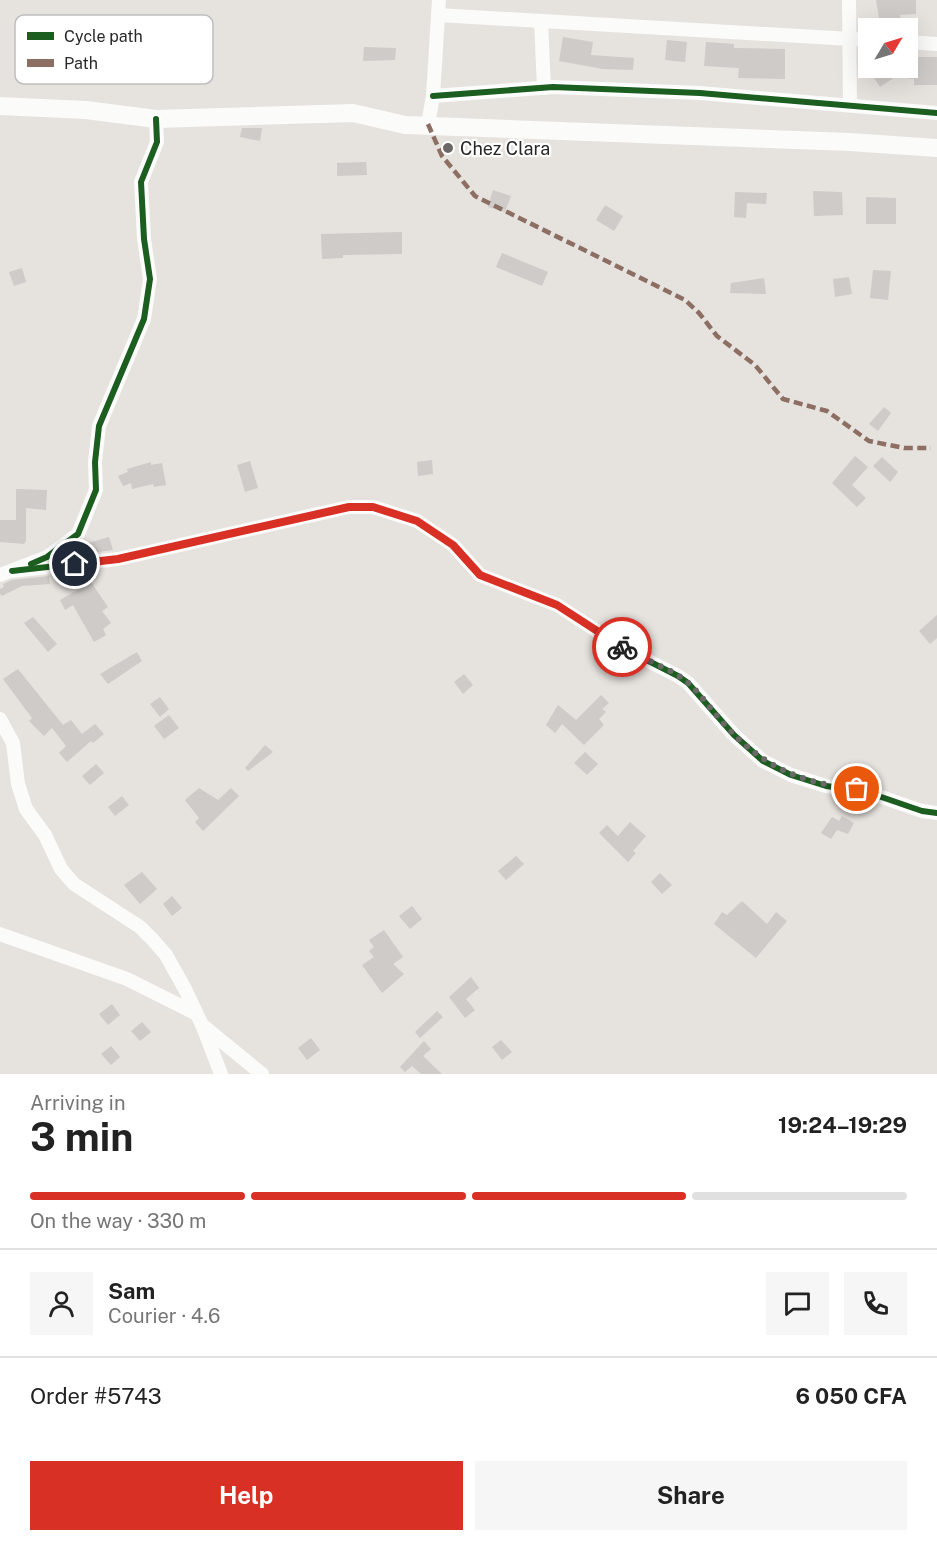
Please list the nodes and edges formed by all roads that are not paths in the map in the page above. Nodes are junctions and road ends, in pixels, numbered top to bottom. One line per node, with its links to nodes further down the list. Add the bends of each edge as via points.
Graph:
1 (439, 0): 3 (street)
2 (849, 0): 5 (street)
3 (438, 15): 4 (street); 10 (street)
4 (541, 21): 5 (street); 9 (street)
5 (849, 39): 6 (street); 11 (street)
6 (858, 39)
7 (918, 43): 8 (street)
8 (937, 44)
9 (544, 88): 10 (street); 11 (street, via 700,93)
10 (434, 96): 15 (street)
11 (850, 105): 13 (street)
12 (0, 106): 14 (main road)
13 (937, 113)
14 (156, 118): 15 (main road, via 353,113 405,125); 17 (street, via 157,142 141,182 150,279 144,319 99,426 96,490 78,534 47,557)
15 (428, 124): 16 (main road)
16 (937, 148)
17 (6, 573): 19 (street, via 118,559 349,507 395,512 435,531 480,575 557,605 623,648 678,676 764,761 826,786 864,791)
18 (0, 719): 21 (street, via 13,743 18,784 26,809 45,835 61,869 74,884 140,927 153,940 171,963)
19 (937, 813)
20 (0, 934): 21 (street, via 127,979)
21 (199, 1019): 22 (street); 23 (street)
22 (221, 1074)
23 (262, 1074)

